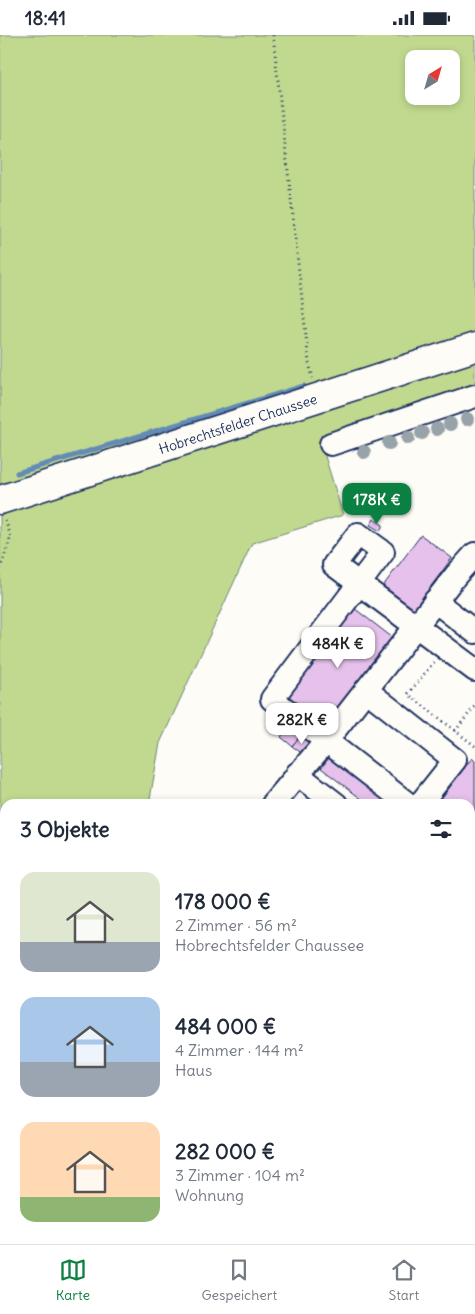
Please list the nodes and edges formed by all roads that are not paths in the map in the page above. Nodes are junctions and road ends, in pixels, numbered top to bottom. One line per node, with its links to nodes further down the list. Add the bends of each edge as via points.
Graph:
1 (475, 347): 4 (main road, Hobrechtsfelder Chaussee)
2 (475, 396): 3 (lane)
3 (331, 444)
4 (1, 507)
5 (475, 554): 6 (lane)
6 (435, 601): 7 (lane); 8 (lane)
7 (416, 625): 9 (lane); 10 (lane); 11 (lane, via 360,583 272,699)
8 (475, 632)
9 (475, 670)
10 (366, 690): 11 (lane); 16 (lane, via 455,760)
11 (327, 740): 12 (lane); 15 (lane)
12 (297, 774): 13 (lane); 14 (lane)
13 (276, 799)
14 (330, 799)
15 (402, 799)
16 (424, 799)

